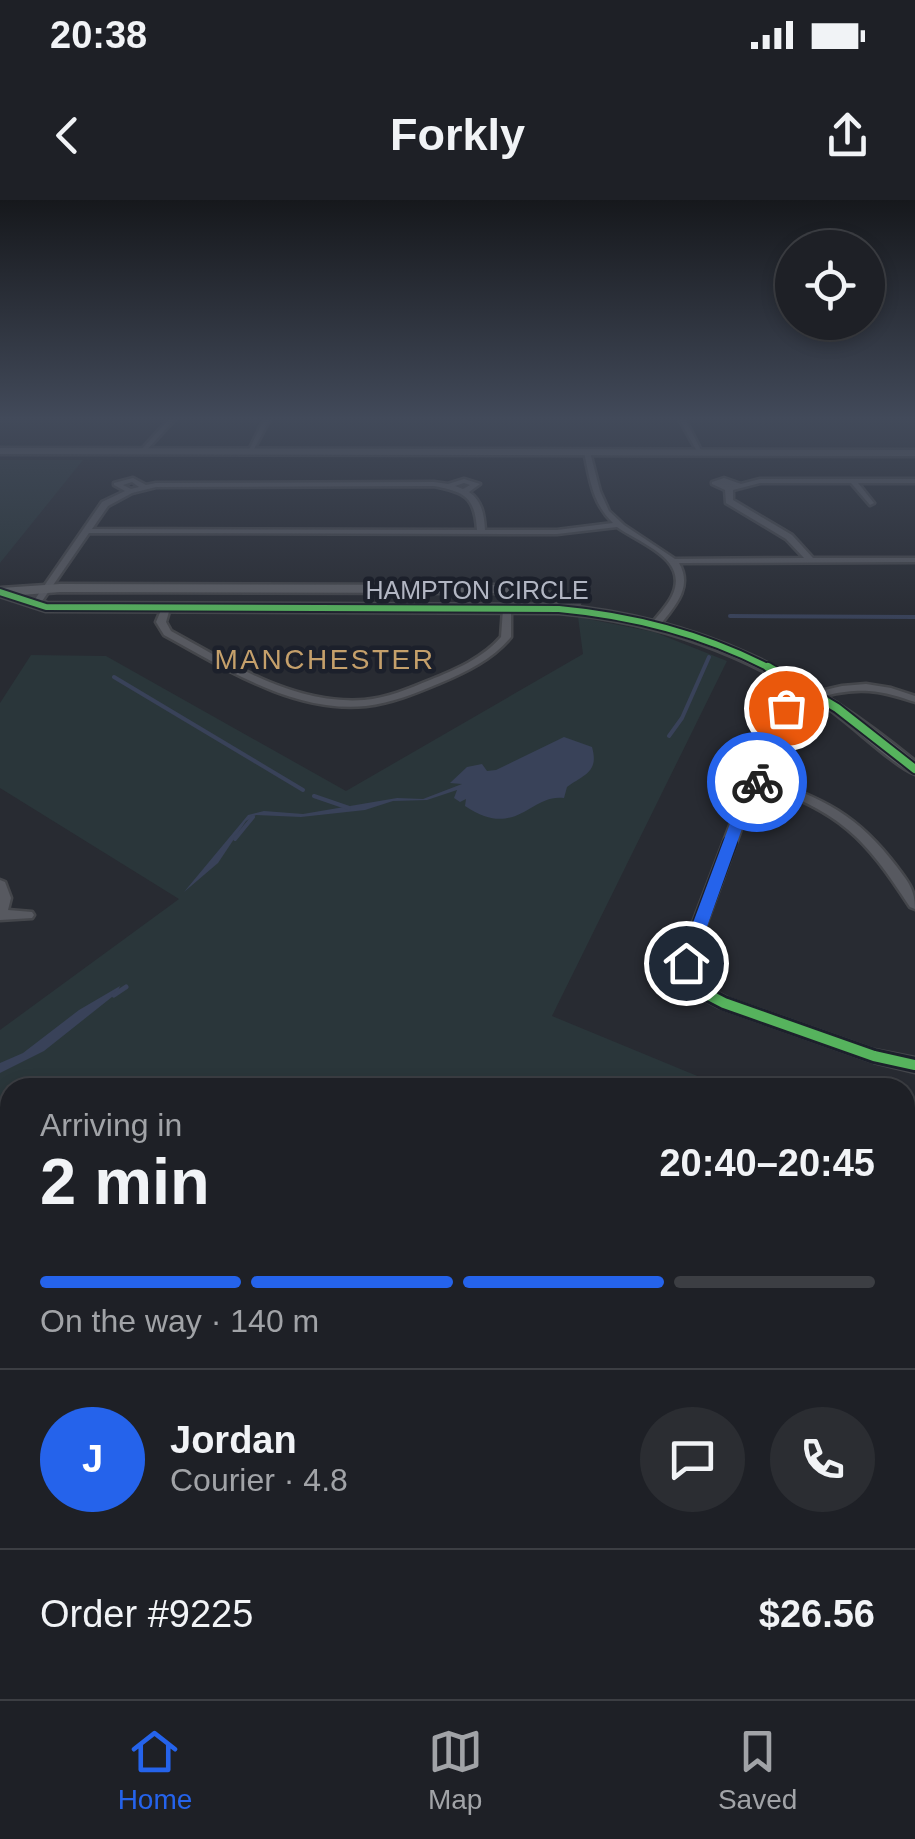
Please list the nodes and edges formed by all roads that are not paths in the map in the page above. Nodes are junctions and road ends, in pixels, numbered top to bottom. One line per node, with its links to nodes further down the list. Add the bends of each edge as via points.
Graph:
1 (126, 489): 9 (street)
2 (137, 489): 9 (street)
3 (456, 489): 10 (street)
4 (468, 489): 10 (street)
5 (598, 489): 12 (street, via 603,508)
6 (726, 489): 8 (street)
7 (859, 489): 11 (street)
8 (729, 490): 15 (street, via 729,501 789,537)
9 (130, 491): 13 (street, via 105,504)
10 (463, 492): 14 (street, via 479,504)
11 (870, 503)
12 (621, 524): 14 (street); 17 (street)
13 (86, 531): 14 (street); 18 (street)
14 (481, 532)
15 (810, 560): 16 (street); 17 (street)
16 (915, 560)
17 (673, 561): 24 (street, via 682,592)
18 (46, 589): 19 (street, HAMPTON CIRCLE); 20 (street); 23 (street, HAMPTON CIRCLE, via 494,589 554,595)
19 (0, 592): 20 (street, HAMPTON CIRCLE)
20 (35, 606): 21 (street, HAMPTON CIRCLE)
21 (166, 608): 22 (street, HAMPTON CIRCLE); 22 (street, via 161,622 167,633 305,701 351,712 408,695 490,653 506,637)
22 (507, 609): 23 (street, HAMPTON CIRCLE)
23 (604, 610): 24 (street, HAMPTON CIRCLE)
24 (656, 623): 25 (street, HAMPTON CIRCLE, via 739,654)
25 (822, 699): 26 (street, via 871,682); 27 (street, via 786,708); 28 (street); 29 (street, HAMPTON CIRCLE)
26 (915, 699)
27 (773, 722): 28 (street); 30 (street, via 761,750)
28 (792, 728): 30 (street, via 782,756)
29 (915, 769)
30 (762, 772): 32 (street, via 848,818); 35 (street, via 690,949 690,982 724,1003)
31 (0, 885): 33 (street)
32 (915, 904)
33 (0, 915): 34 (street)
34 (28, 915)
35 (915, 1065)

